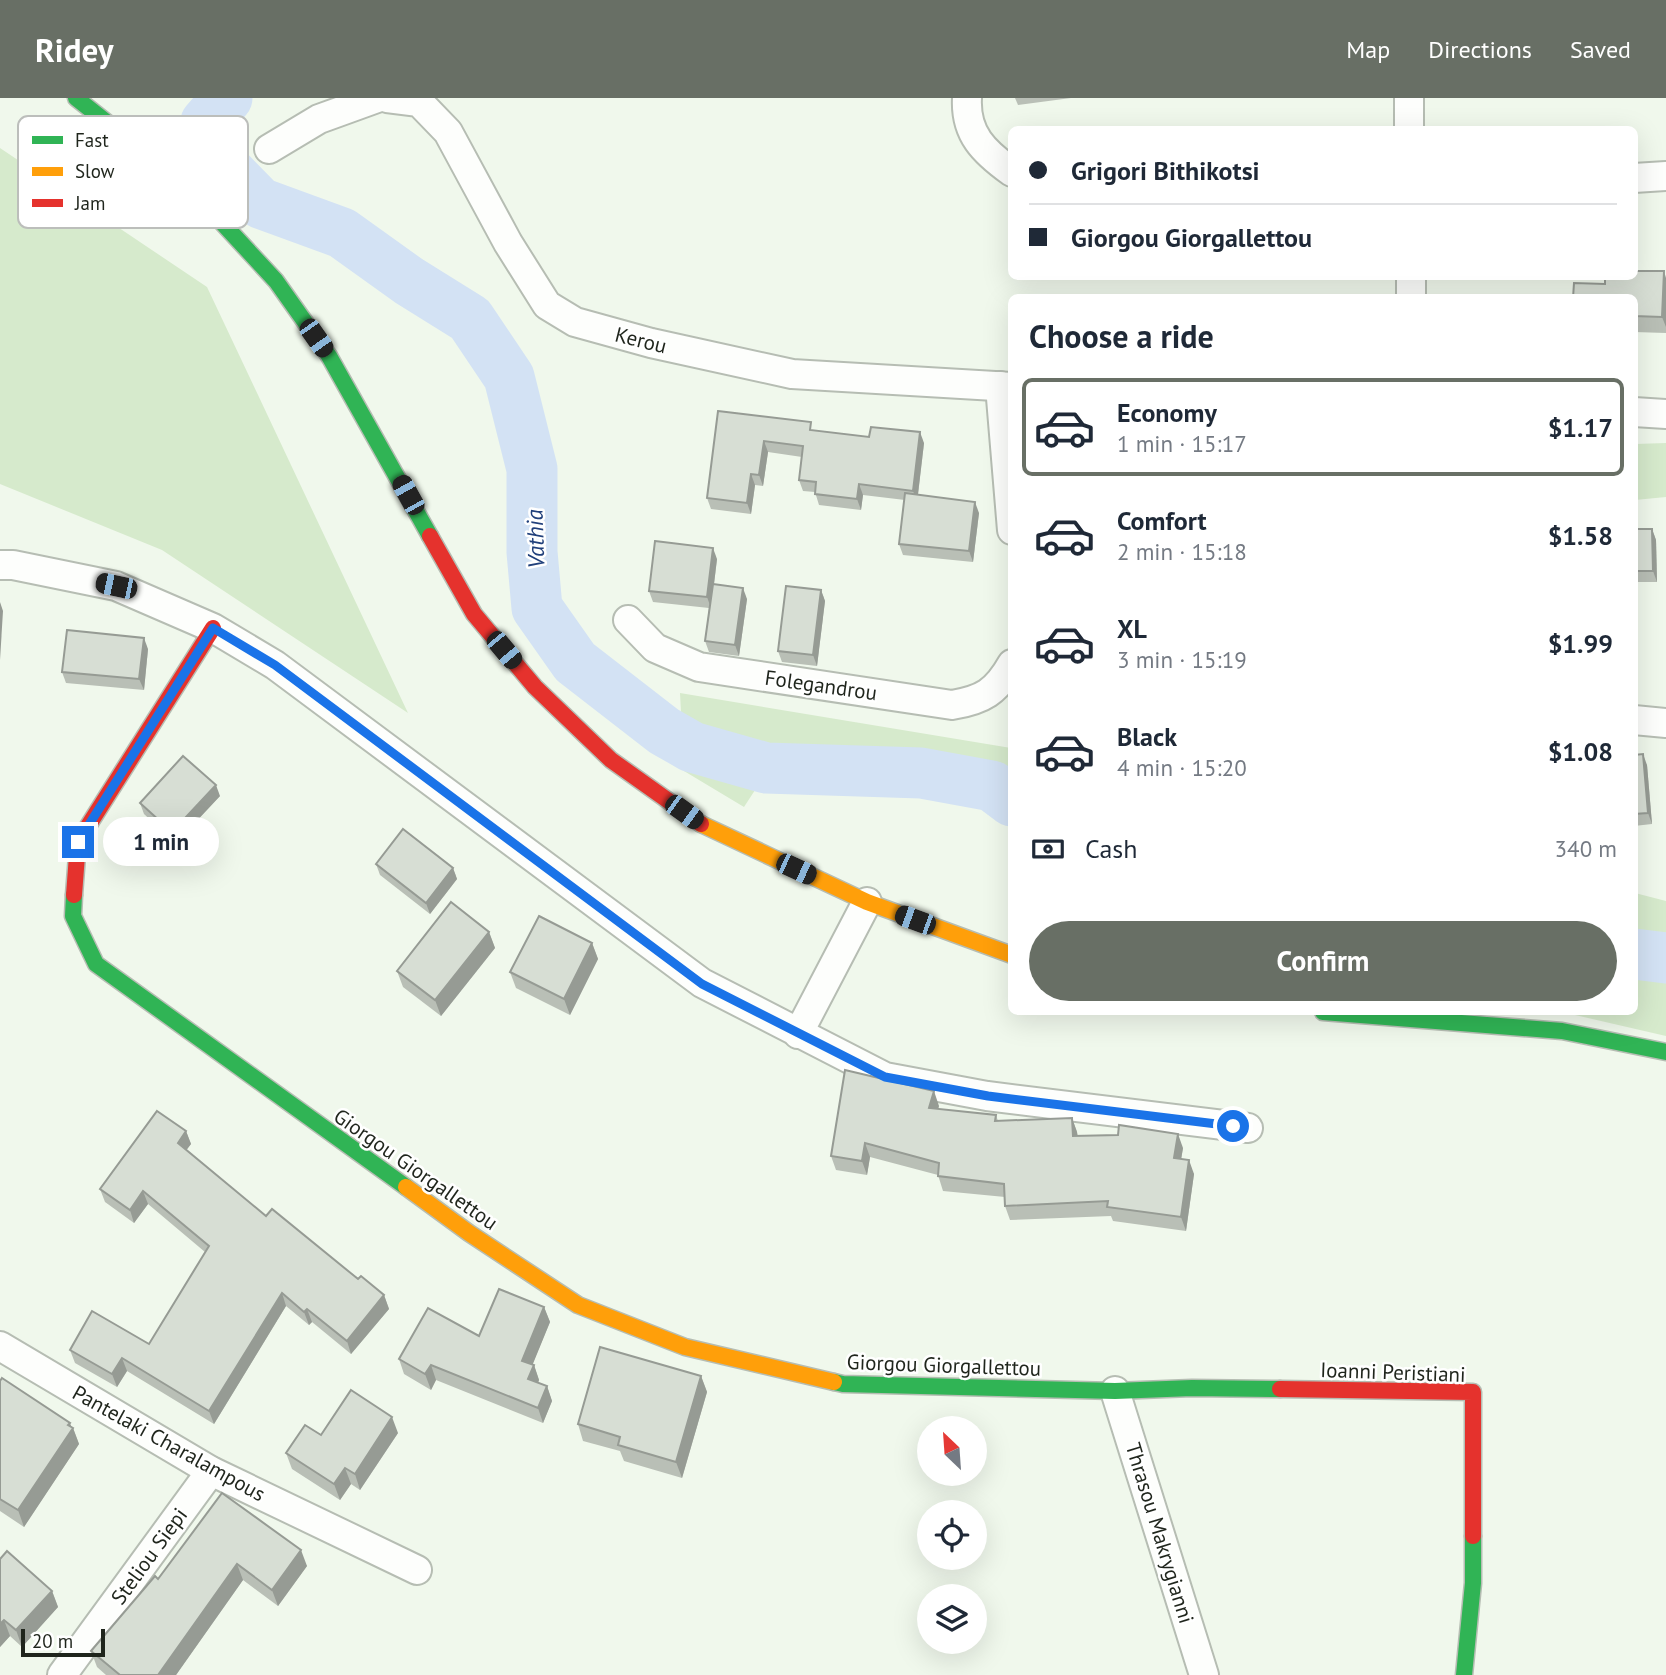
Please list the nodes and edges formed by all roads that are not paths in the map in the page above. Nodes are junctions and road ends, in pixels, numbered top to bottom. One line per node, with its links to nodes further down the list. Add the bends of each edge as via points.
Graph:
1 (76, 98): 6 (street)
2 (377, 98): 8 (street, via 319,119)
3 (387, 98): 13 (street, Kerou, via 419,102 448,132 547,305 575,322 792,373)
4 (967, 98): 9 (street, via 966,115 981,149)
5 (1409, 98): 7 (street)
6 (99, 116)
7 (1409, 126)
8 (269, 149)
9 (1008, 169)
10 (1666, 176): 11 (street)
11 (1638, 178)
12 (227, 228): 23 (street, via 276,281 329,356 474,614 535,687 611,760 703,825)
13 (1006, 387): 16 (street)
14 (1638, 412): 15 (street)
15 (1666, 414)
16 (1008, 435)
17 (0, 565): 19 (street, via 116,586)
18 (628, 620): 20 (street, Folegandrou, via 655,648 699,667 952,705 977,701 1001,684)
19 (213, 628): 26 (street, via 275,665 702,984); 30 (street, Giorgou Giorgallettou, via 78,842 73,916 96,964 469,1233 578,1305 685,1347 843,1384)
20 (1008, 671)
21 (1638, 720): 22 (street)
22 (1666, 723)
23 (867, 902): 24 (street); 26 (street)
24 (1008, 954)
25 (1361, 1015): 27 (street, via 1562,1031)
26 (798, 1034): 28 (street, via 885,1077 988,1096)
27 (1666, 1052)
28 (1248, 1128)
29 (0, 1346): 31 (street, Pantelaki Charalampous)
30 (1115, 1391): 34 (street, Thrasou Makrygianni); 35 (street, Ioanni Peristiani, via 1473,1392 1473,1583)
31 (211, 1471): 32 (street, Pantelaki Charalampous); 33 (street, Steliou Siepi)
32 (417, 1570)
33 (62, 1675)
34 (1204, 1675)
35 (1464, 1675)

